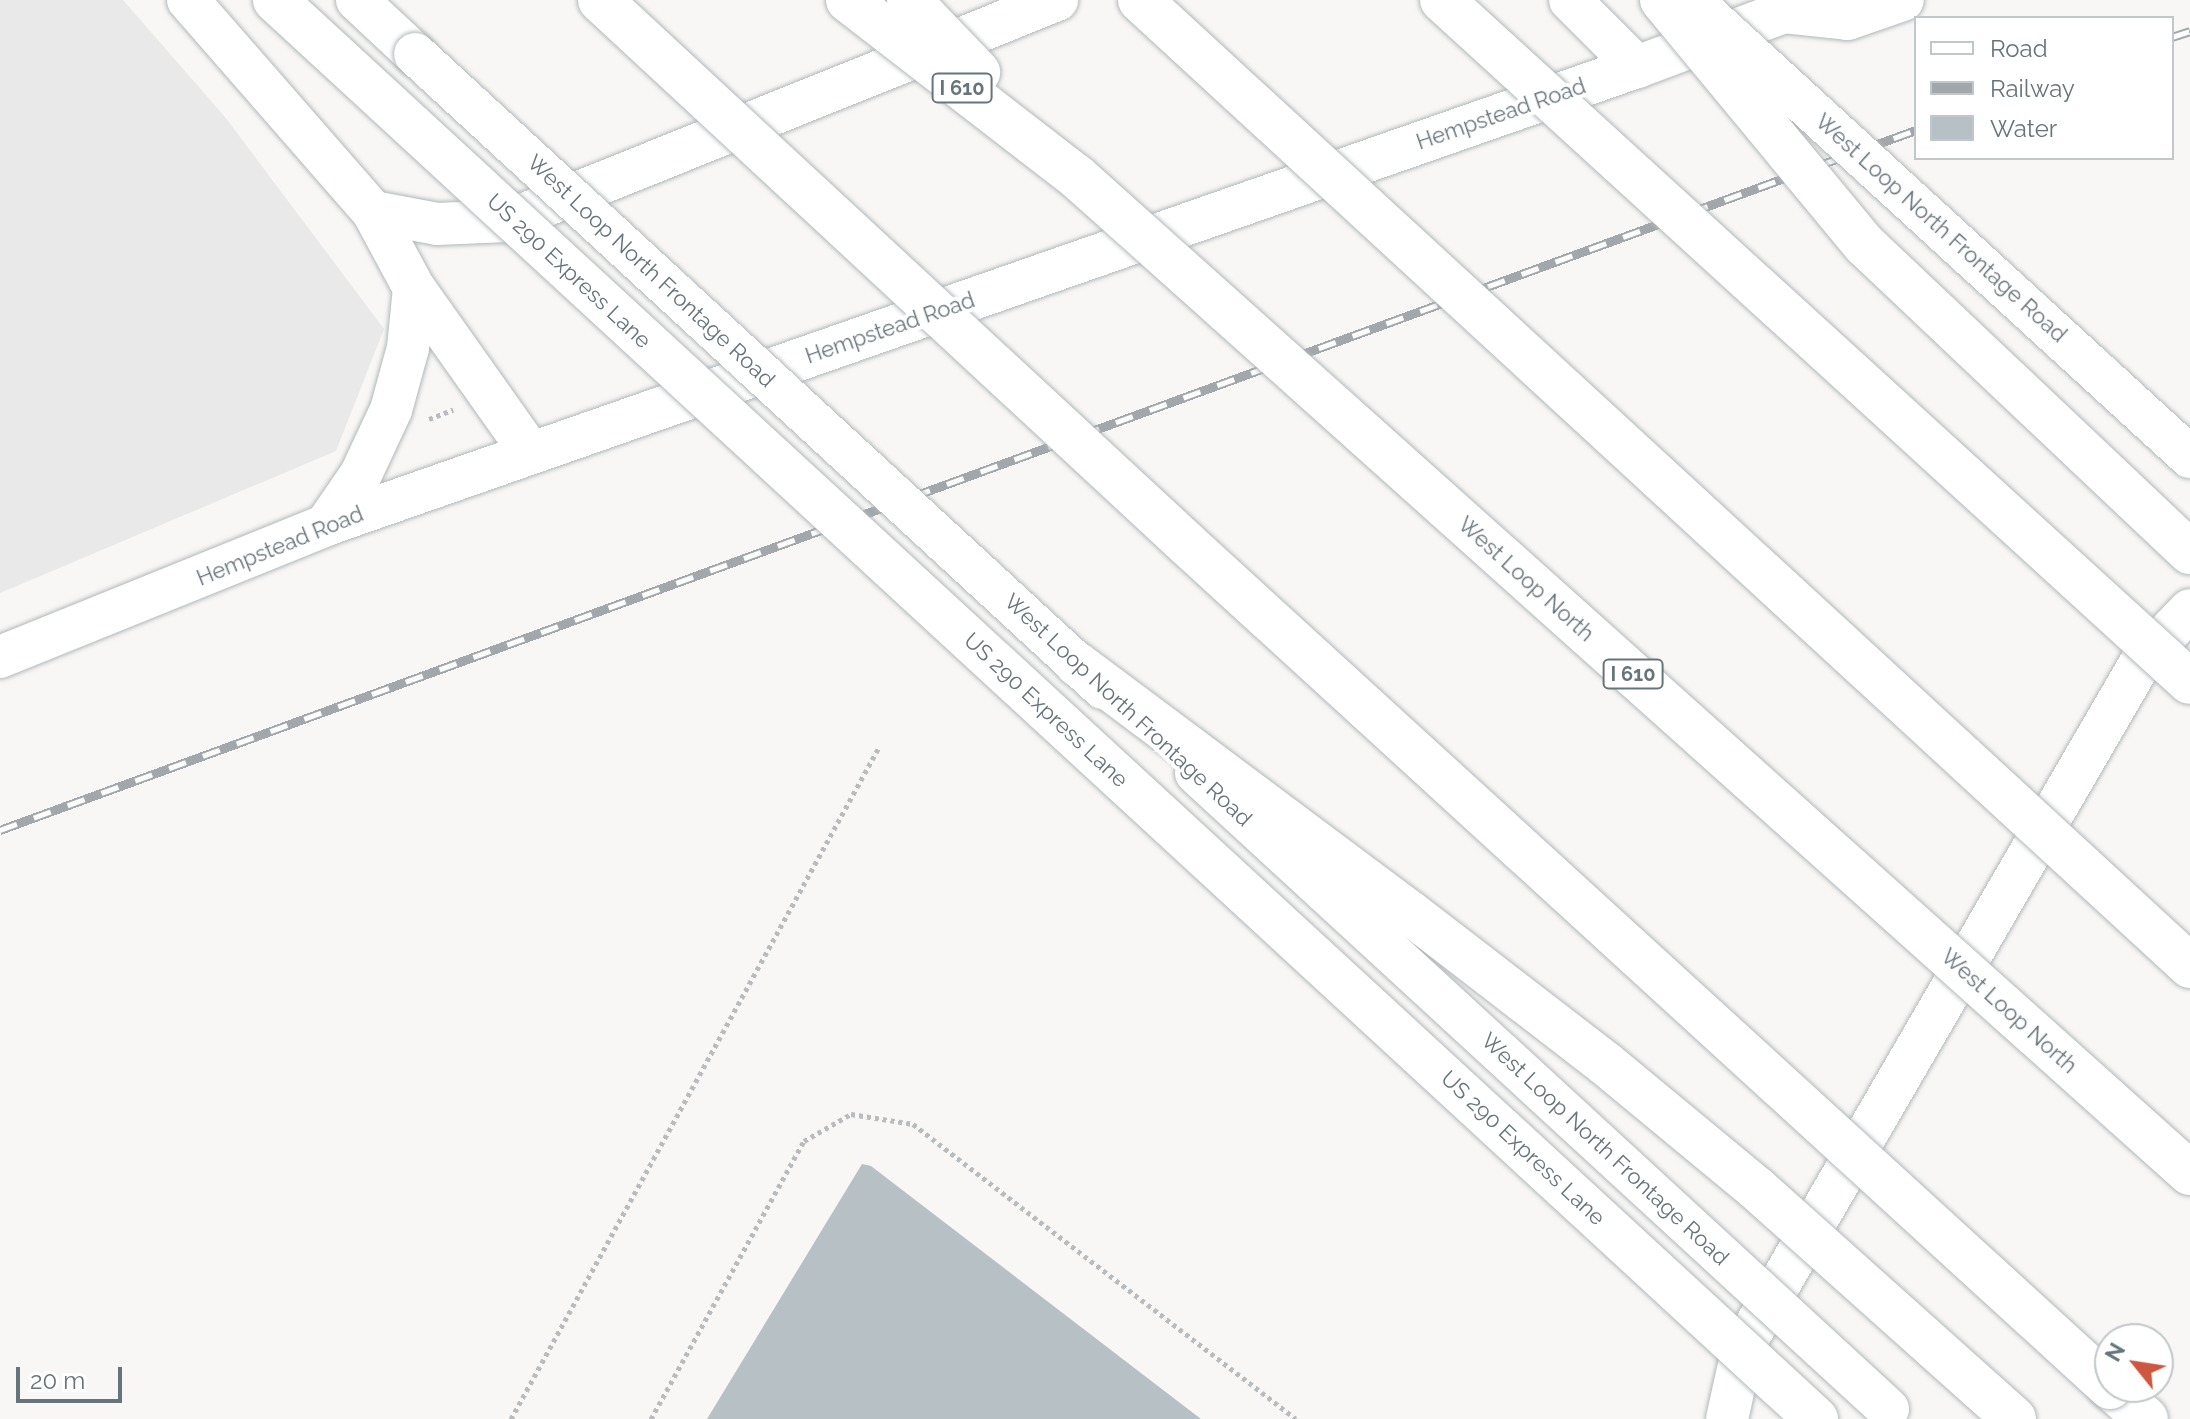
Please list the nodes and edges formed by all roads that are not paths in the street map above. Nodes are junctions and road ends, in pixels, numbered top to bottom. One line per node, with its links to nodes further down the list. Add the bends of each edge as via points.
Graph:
1 (188, 0): 17 (main road)
2 (275, 0): 33 (highway, US 290 Express Lane, bridge)
3 (357, 0): 25 (main road, West Loop North Frontage Road, bridge)
4 (600, 0): 29 (highway, bridge)
5 (848, 0): 16 (highway, West Loop North / I 610, bridge)
6 (909, 0): 16 (highway, bridge)
7 (1057, 0): 17 (main road, via 507,221 437,224)
8 (1140, 0): 27 (highway, bridge)
9 (1442, 0): 26 (highway, bridge)
10 (1570, 0): 15 (main road)
11 (1662, 0): 22 (highway, bridge, via 1865,245)
12 (1691, 0): 20 (main road, West Loop North Frontage Road, bridge)
13 (1903, 0): 14 (main road, Hempstead Road, via 1848,19)
14 (1786, 6): 15 (main road, Hempstead Road)
15 (1637, 67): 19 (main road, Hempstead Road)
16 (1076, 176): 28 (highway, West Loop North / I 610, bridge)
17 (373, 212): 18 (main road)
18 (414, 288): 19 (main road); 21 (main road, via 408,348 391,410 361,474)
19 (531, 453): 21 (main road, Hempstead Road)
20 (2190, 457)
21 (326, 525): 24 (main road, Hempstead Road)
22 (2190, 552)
23 (2190, 610): 32 (main road, via 2142,660 1743,1347)
24 (0, 657)
25 (1077, 664): 31 (main road, West Loop North Frontage Road, bridge); 34 (highway, bridge, via 1606,1064 1756,1188)
26 (2190, 682)
27 (2190, 966)
28 (2190, 1173)
29 (2094, 1372)
30 (2128, 1403): 35 (highway)
31 (1894, 1414)
32 (1727, 1419)
33 (1816, 1419)
34 (2014, 1419)
35 (2146, 1419)

